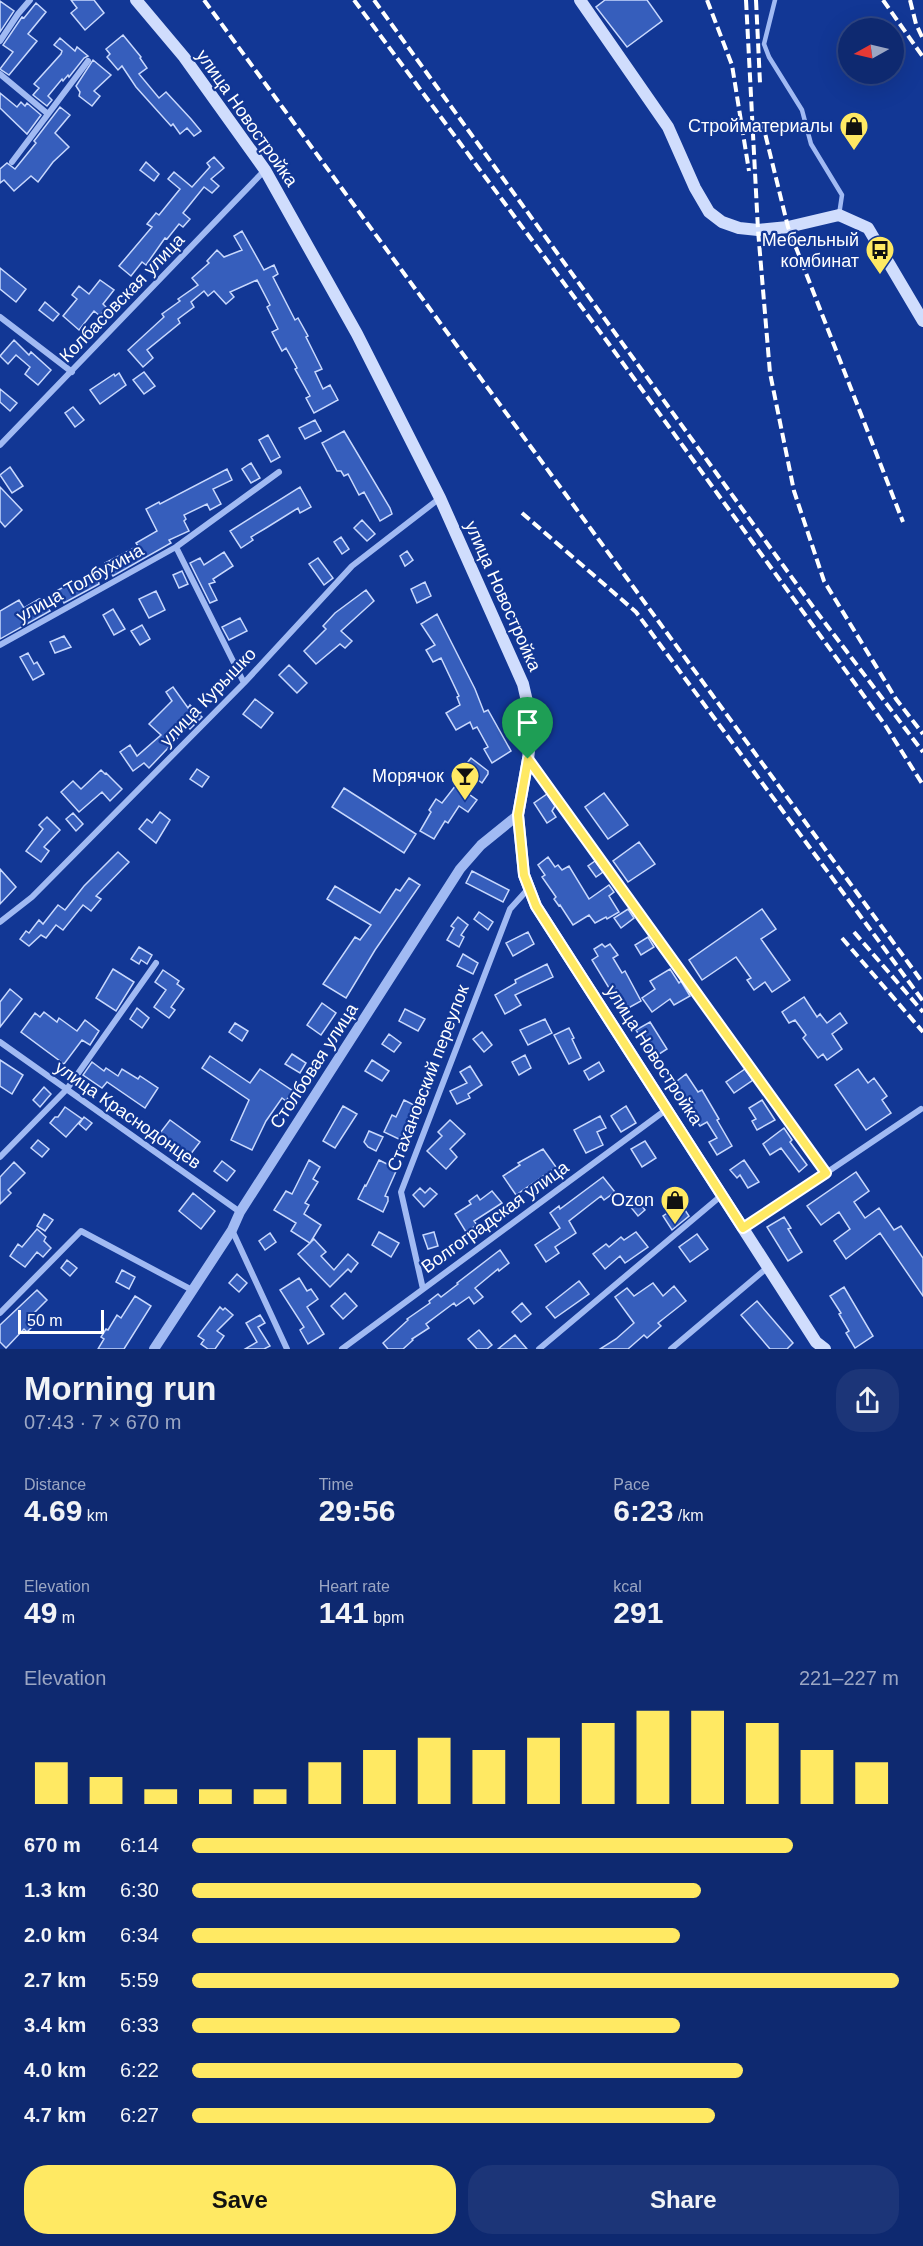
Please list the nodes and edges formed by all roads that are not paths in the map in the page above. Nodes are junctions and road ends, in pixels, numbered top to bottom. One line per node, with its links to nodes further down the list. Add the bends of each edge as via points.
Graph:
1 (30, 0): 5 (street)
2 (136, 0): 10 (main road, улица Новостройка, via 184,57)
3 (579, 0): 11 (main road, via 668,127 708,212 722,222 758,230)
4 (775, 0): 11 (lane, via 764,44 802,110 811,144 842,195)
5 (0, 40)
6 (88, 61): 8 (street)
7 (0, 75): 8 (street)
8 (48, 114): 9 (street)
9 (12, 162)
10 (265, 170): 14 (street, Колбасовская улица); 17 (main road, улица Новостройка, via 357,334)
11 (839, 215): 13 (main road, via 868,228)
12 (0, 317): 14 (street)
13 (923, 321)
14 (72, 372): 15 (street, Колбасовская улица)
15 (0, 445)
16 (279, 472): 18 (street, улица Толбухина)
17 (440, 498): 20 (street, улица Курышко, via 352,566); 21 (main road, улица Новостройка, via 523,684 532,723)
18 (176, 547): 19 (street, улица Толбухина); 20 (street)
19 (0, 645)
20 (244, 683): 24 (street, улица Курышко, via 32,897)
21 (528, 759): 22 (main road, улица Новостройка); 31 (street)
22 (518, 815): 23 (main road, улица Новостройка, via 524,875); 33 (street, Столбовая улица, via 481,845 460,869)
23 (529, 888): 28 (main road, улица Новостройка, via 536,906); 37 (street, Стахановский переулок, via 510,909 401,1192)
24 (0, 922)
25 (156, 963): 27 (street)
26 (0, 1042): 27 (street, улица Краснодонцев)
27 (67, 1089): 30 (street); 33 (street, улица Краснодонцев)
28 (667, 1109): 32 (main road, улица Новостройка); 37 (street, Волгоградская улица)
29 (921, 1109): 31 (street)
30 (0, 1157)
31 (826, 1173): 34 (street)
32 (722, 1195): 34 (main road, улица Новостройка); 43 (street)
33 (240, 1212): 35 (street, Столбовая улица)
34 (743, 1228): 36 (main road, улица Новостройка)
35 (232, 1230): 38 (street, Столбовая улица); 41 (street)
36 (768, 1267): 44 (street); 45 (main road, улица Новостройка, via 816,1342)
37 (423, 1289): 42 (street, Волгоградская улица)
38 (192, 1290): 39 (street, via 81,1231); 40 (street, Столбовая улица)
39 (0, 1313)
40 (154, 1349)
41 (287, 1349)
42 (342, 1349)
43 (539, 1349)
44 (671, 1349)
45 (825, 1349)

